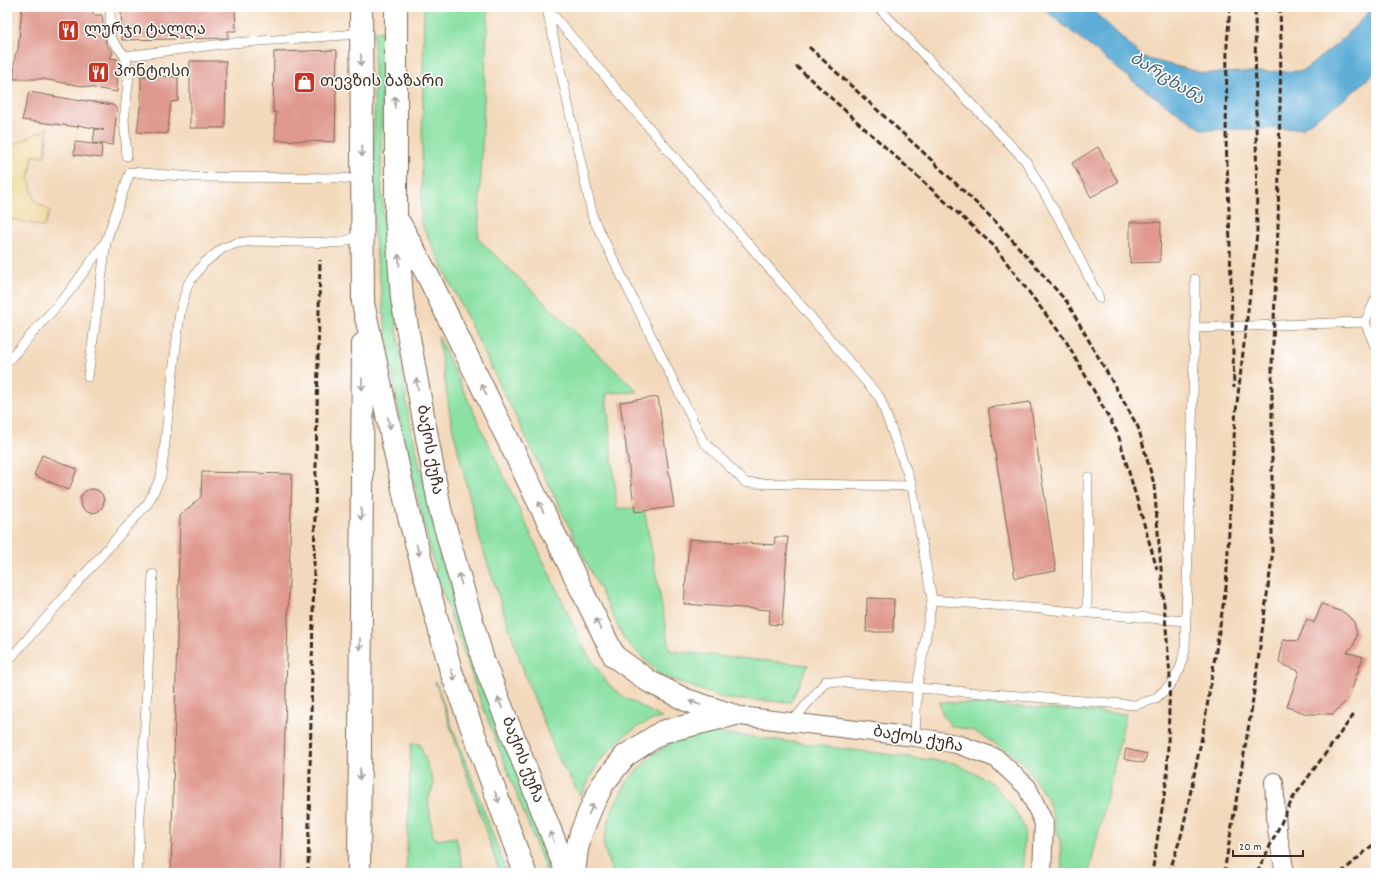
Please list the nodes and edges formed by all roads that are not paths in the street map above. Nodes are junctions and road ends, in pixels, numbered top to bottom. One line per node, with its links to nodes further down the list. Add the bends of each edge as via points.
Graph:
1 (110, 7): 7 (lane, via 111,40)
2 (361, 7): 6 (main road, ბაქოს ქუჩა)
3 (396, 7): 10 (main road, ბაქოს ქუჩა, one-way to 3)
4 (547, 7): 23 (lane, via 880,398); 23 (lane, via 593,218 703,441 746,483)
5 (878, 7): 14 (lane, via 1025,160 1064,227)
6 (361, 32): 7 (lane, via 345,36 231,43); 9 (main road, ბაქოს ქუჩა, one-way to 9)
7 (125, 56): 8 (lane, via 129,75 124,120)
8 (127, 156)
9 (362, 180): 11 (main road, ბაქოს ქუჩა); 12 (lane, via 194,177 130,172)
10 (396, 215): 30 (main road, one-way to 10, via 686,700 650,682 614,656); 37 (main road, ბაქოს ქუჩა, one-way to 10, via 483,660 440,509 402,299)
11 (362, 234): 16 (main road, ბაქოს ქუჩა); 28 (lane, via 341,243 237,242 223,248 204,263 188,284 180,312 160,477 148,503)
12 (106, 241): 20 (lane, via 70,291); 21 (lane)
13 (1195, 279): 18 (lane)
14 (1098, 298)
15 (1376, 298): 17 (lane)
16 (363, 303): 35 (main road, one-way to 35); 36 (main road, ბაქოს ქუჩა, one-way to 36, via 409,517 451,672)
17 (1365, 322): 18 (lane); 19 (lane)
18 (1195, 328): 27 (lane)
19 (1376, 349)
20 (7, 362)
21 (88, 376)
22 (1088, 477): 26 (lane)
23 (912, 486): 25 (lane)
24 (153, 574): 34 (lane)
25 (932, 600): 26 (lane); 29 (lane)
26 (1087, 613): 27 (lane)
27 (1186, 621): 29 (lane, via 1185,650 1180,668 1170,685 1155,699 1135,705)
28 (7, 662)
29 (917, 688): 31 (lane, via 826,681); 32 (lane)
30 (732, 715): 31 (street, ბაქოს ქუჩა); 38 (main road, one-way to 30, via 581,833 592,806 603,784 625,756 662,732)
31 (792, 722): 32 (street, ბაქოს ქუჩა)
32 (915, 737): 39 (street, ბაქოს ქუჩა, via 957,744 996,758 1027,787 1044,823)
33 (1274, 782): 40 (street, via 1277,830)
34 (137, 873)
35 (359, 873)
36 (525, 873)
37 (566, 873)
38 (574, 873)
39 (1042, 873)
40 (1285, 873)

